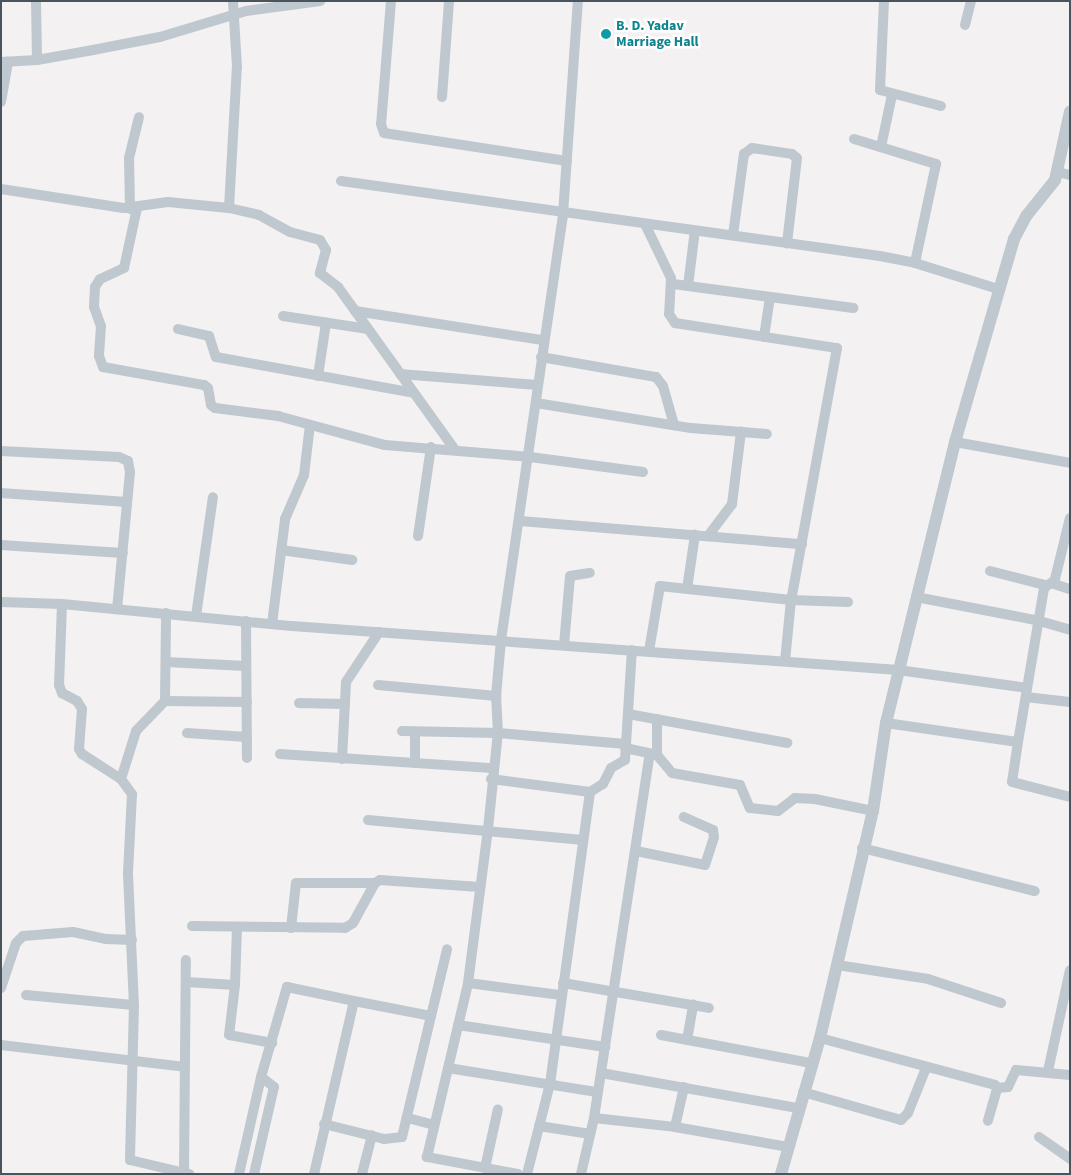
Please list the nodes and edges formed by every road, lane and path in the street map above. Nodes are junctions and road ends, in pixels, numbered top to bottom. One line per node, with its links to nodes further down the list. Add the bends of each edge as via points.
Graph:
1 (36, 1): 11 (street)
2 (234, 1): 9 (street)
3 (320, 1): 9 (street, via 284,4)
4 (391, 1): 21 (street, via 381,124 384,133)
5 (449, 1): 14 (street)
6 (578, 1): 21 (street)
7 (884, 1): 13 (street, via 878,84 881,92)
8 (971, 1): 10 (street)
9 (234, 15): 11 (street, via 160,37); 26 (street, via 237,67)
10 (965, 25)
11 (37, 60): 12 (street)
12 (5, 62): 15 (street)
13 (892, 94): 16 (street); 20 (street)
14 (442, 97)
15 (1, 102)
16 (941, 106)
17 (1070, 112): 22 (street)
18 (139, 117): 25 (street, via 129,158)
19 (854, 139): 20 (street)
20 (881, 147): 32 (street, via 936,166)
21 (567, 160): 27 (street)
22 (1057, 179): 35 (street, via 1020,227)
23 (341, 181): 27 (street)
24 (1, 189): 25 (street)
25 (134, 208): 26 (street, via 168,202); 51 (street, via 124,268 100,279 95,287 94,307 101,326 101,364 107,369 204,385 215,408 267,414)
26 (229, 208): 38 (street, via 251,212 290,232 320,240 326,250 320,272 335,283)
27 (563, 214): 28 (street); 44 (street)
28 (645, 224): 29 (street); 33 (street)
29 (695, 230): 30 (street); 34 (street)
30 (733, 235): 31 (street); 31 (street, via 744,154 752,148 797,158)
31 (787, 242): 32 (street)
32 (915, 263): 35 (street)
33 (673, 284): 34 (street); 43 (street, via 669,314 675,323)
34 (688, 286): 36 (street)
35 (998, 289): 55 (street)
36 (770, 297): 37 (street); 43 (street)
37 (853, 308)
38 (355, 311): 42 (street); 44 (street)
39 (283, 316): 40 (street)
40 (326, 323): 42 (street); 47 (street)
41 (178, 329): 47 (street, via 209,336 216,357)
42 (368, 329): 46 (street)
43 (764, 337): 70 (street, via 837,348)
44 (543, 340): 45 (street)
45 (541, 357): 48 (street); 52 (street, via 656,377 663,386)
46 (400, 374): 48 (street); 49 (street)
47 (318, 376): 49 (street)
48 (538, 385): 50 (street)
49 (414, 393): 57 (street)
50 (536, 403): 52 (street); 59 (street)
51 (310, 425): 56 (street, via 385,445); 72 (street, via 304,475 286,519)
52 (674, 426): 53 (street)
53 (741, 432): 54 (street); 69 (street, via 732,504)
54 (768, 434)
55 (955, 442): 60 (street); 80 (street)
56 (431, 447): 57 (street); 68 (street)
57 (455, 450): 59 (street)
58 (1, 451): 64 (street, via 125,458 130,466)
59 (530, 457): 61 (street); 66 (street)
60 (1070, 463)
61 (644, 472)
62 (1, 493): 64 (street)
63 (213, 497): 87 (street)
64 (127, 502): 73 (street)
65 (1070, 518): 77 (street)
66 (520, 521): 67 (street); 93 (street)
67 (695, 535): 69 (street); 78 (street)
68 (418, 536)
69 (708, 536): 70 (street)
70 (802, 544): 81 (street)
71 (1, 545): 73 (street)
72 (281, 550): 74 (street); 90 (street)
73 (123, 553): 85 (street)
74 (352, 560)
75 (990, 571): 77 (street)
76 (590, 573): 94 (street, via 570,576)
77 (1049, 584): 79 (street); 88 (street)
78 (687, 589): 81 (street); 96 (street, via 660,586)
79 (1070, 589)
80 (916, 597): 88 (street); 100 (street)
81 (790, 600): 83 (street); 98 (street)
82 (1, 602): 84 (street)
83 (848, 602)
84 (62, 604): 85 (street); 126 (street, via 59,685 62,693 78,701 82,709 79,749)
85 (117, 609): 86 (street)
86 (166, 613): 87 (street); 97 (street)
87 (196, 616): 89 (street)
88 (1036, 620): 91 (street); 102 (street)
89 (246, 621): 90 (street); 99 (street)
90 (272, 624): 92 (street)
91 (1070, 630)
92 (379, 632): 93 (street); 108 (street, via 348,676)
93 (501, 640): 94 (street); 103 (street)
94 (564, 645): 95 (street)
95 (632, 650): 96 (street); 109 (street)
96 (649, 651): 98 (street)
97 (166, 662): 99 (street); 104 (street)
98 (785, 662): 100 (street)
99 (246, 666): 105 (street)
100 (898, 670): 102 (street); 111 (street)
101 (378, 685): 103 (street)
102 (1026, 693): 106 (street); 117 (street)
103 (496, 696): 115 (street)
104 (165, 701): 105 (street); 126 (street, via 136,730)
105 (246, 702): 116 (street)
106 (1070, 702)
107 (299, 703): 108 (street)
108 (345, 704): 123 (street)
109 (628, 714): 110 (street); 119 (street)
110 (657, 719): 118 (street); 121 (street)
111 (886, 723): 117 (street); 130 (street)
112 (402, 731): 113 (street)
113 (415, 732): 115 (street); 124 (street)
114 (187, 733): 116 (street)
115 (498, 733): 119 (street); 125 (street)
116 (247, 737): 122 (street)
117 (1018, 742): 129 (street, via 1012,782)
118 (787, 743)
119 (626, 746): 121 (street); 128 (street, via 624,760 611,768 603,784)
120 (280, 754): 123 (street)
121 (654, 755): 130 (street, via 672,773 740,785 750,808 778,811 795,798); 136 (street)
122 (247, 758)
123 (342, 759): 124 (street)
124 (415, 763): 125 (street)
125 (492, 768): 127 (street)
126 (121, 779): 143 (street, via 128,786 133,803 128,874)
127 (491, 779): 128 (street); 133 (street)
128 (590, 792): 134 (street)
129 (1070, 797)
130 (873, 811): 135 (street)
131 (684, 817): 136 (street, via 712,830 705,865)
132 (368, 820): 133 (street)
133 (488, 829): 134 (street); 138 (street)
134 (583, 840): 150 (street)
135 (862, 848): 139 (street); 146 (street)
136 (636, 851): 153 (street)
137 (375, 883): 138 (street, via 383,880); 142 (street, via 350,926); 142 (street, via 296,883)
138 (480, 887): 149 (street)
139 (1035, 891)
140 (192, 926): 141 (street)
141 (237, 927): 142 (street); 151 (street)
142 (291, 928)
143 (132, 940): 152 (street, via 106,940 68,932 23,936 16,943); 158 (street)
144 (446, 949): 161 (street)
145 (186, 960): 148 (street)
146 (837, 965): 157 (street, via 928,979); 164 (street)
147 (1070, 970): 175 (street)
148 (186, 982): 151 (street); 172 (street)
149 (468, 983): 155 (street); 162 (street)
150 (563, 983): 153 (street); 155 (street)
151 (235, 985): 167 (street, via 229,1036)
152 (1, 988)
153 (614, 991): 159 (street); 169 (street)
154 (26, 995): 158 (street)
155 (561, 995): 165 (street)
156 (354, 1001): 161 (street); 167 (street, via 287,987); 189 (street)
157 (1000, 1003)
158 (134, 1005): 170 (street)
159 (693, 1005): 160 (street); 166 (street)
160 (709, 1008)
161 (431, 1016): 186 (street)
162 (458, 1026): 165 (street); 173 (street)
163 (661, 1035): 166 (street)
164 (820, 1038): 171 (street); 174 (street)
165 (556, 1039): 169 (street); 179 (street)
166 (687, 1040): 171 (street)
167 (272, 1043): 178 (street)
168 (1, 1045): 170 (street)
169 (605, 1047): 176 (street)
170 (132, 1061): 172 (street); 199 (street, via 130,1160)
171 (811, 1063): 183 (street)
172 (185, 1067): 199 (street)
173 (448, 1068): 179 (street); 190 (street)
174 (926, 1068): 181 (street); 183 (street, via 908,1114 901,1120)
175 (1048, 1071): 177 (street); 181 (street, via 1016,1070 1008,1087)
176 (601, 1073): 180 (street); 182 (street)
177 (1070, 1075)
178 (261, 1077): 200 (street); 201 (street, via 274,1087)
179 (550, 1084): 182 (street); 191 (street)
180 (684, 1087): 185 (street); 192 (street)
181 (997, 1088): 188 (street)
182 (597, 1092): 187 (street)
183 (803, 1092): 185 (street)
184 (498, 1108): 198 (street)
185 (798, 1108): 196 (street)
186 (408, 1118): 190 (street); 194 (street, via 400,1139)
187 (594, 1118): 192 (street); 193 (street)
188 (988, 1121)
189 (324, 1124): 194 (street); 202 (street)
190 (434, 1125): 198 (street, via 427,1157)
191 (539, 1126): 193 (street); 205 (street)
192 (676, 1127): 196 (street)
193 (590, 1134): 206 (street)
194 (372, 1135): 203 (street)
195 (1039, 1137): 197 (street)
196 (789, 1147): 207 (street)
197 (1070, 1160)
198 (485, 1168): 204 (street)
199 (187, 1173)
200 (239, 1174)
201 (254, 1174)
202 (314, 1174)
203 (362, 1174)
204 (518, 1174)
205 (526, 1174)
206 (581, 1174)
207 (780, 1174)

